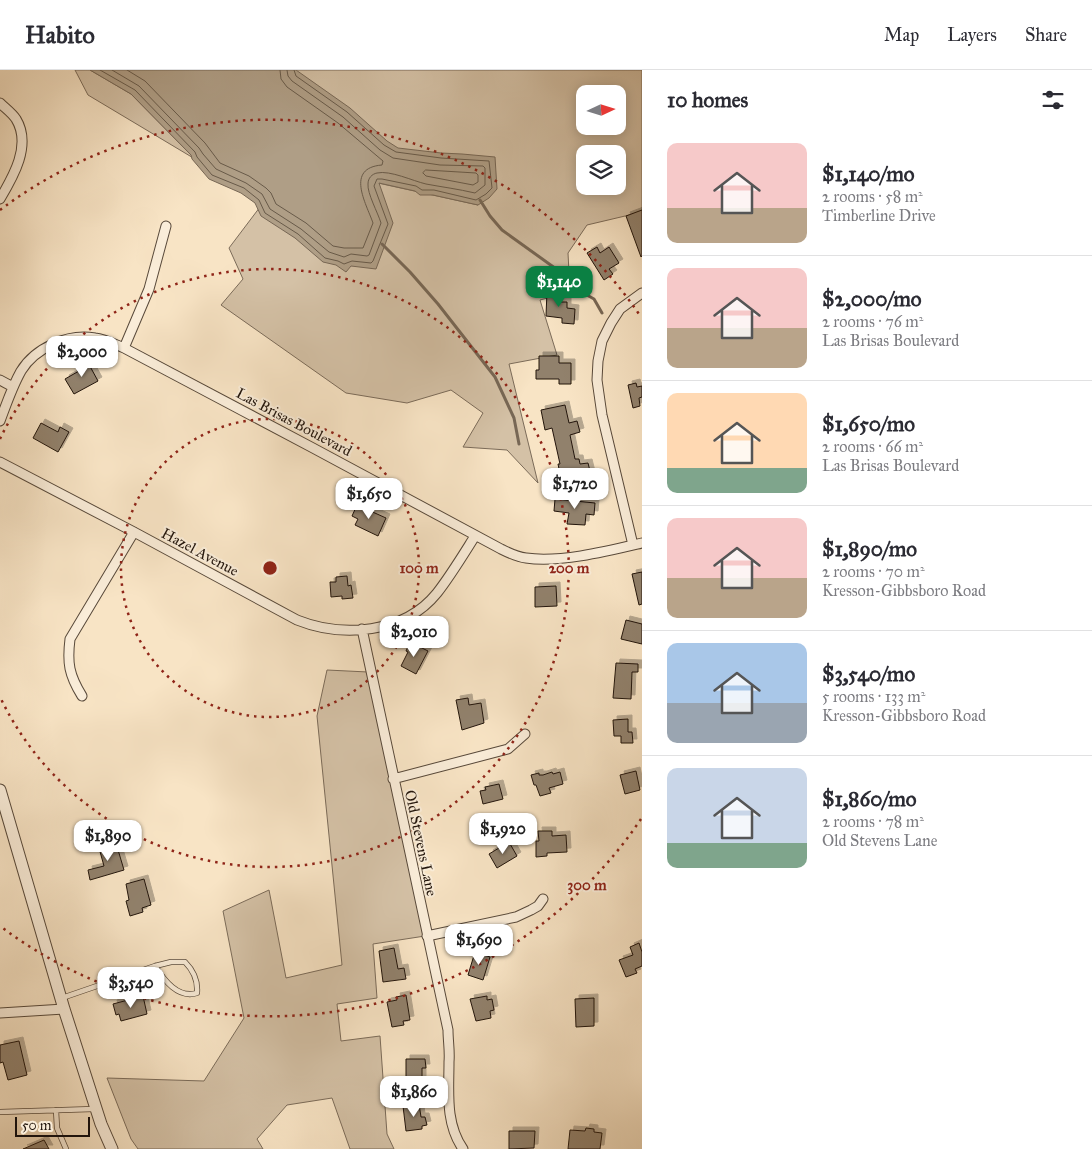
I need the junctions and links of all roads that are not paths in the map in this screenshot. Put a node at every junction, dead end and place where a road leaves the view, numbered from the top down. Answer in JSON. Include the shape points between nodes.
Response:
{"nodes":[{"id":1,"x":0,"y":103,"type":"edge"},
{"id":2,"x":0,"y":199,"type":"edge"},
{"id":3,"x":166,"y":226,"type":"dead end"},
{"id":4,"x":642,"y":294,"type":"edge"},
{"id":5,"x":124,"y":348,"type":"junction"},
{"id":6,"x":0,"y":380,"type":"edge"},
{"id":7,"x":13,"y":387,"type":"junction"},
{"id":8,"x":0,"y":421,"type":"edge"},
{"id":9,"x":0,"y":462,"type":"edge"},
{"id":10,"x":134,"y":532,"type":"junction"},
{"id":11,"x":475,"y":536,"type":"junction"},
{"id":12,"x":637,"y":544,"type":"edge"},
{"id":13,"x":362,"y":629,"type":"junction"},
{"id":14,"x":82,"y":696,"type":"dead end"},
{"id":15,"x":525,"y":734,"type":"dead end"},
{"id":16,"x":393,"y":779,"type":"junction"},
{"id":17,"x":0,"y":790,"type":"edge"},
{"id":18,"x":543,"y":899,"type":"dead end"},
{"id":19,"x":427,"y":936,"type":"junction"},
{"id":20,"x":155,"y":966,"type":"junction"},
{"id":21,"x":62,"y":1004,"type":"junction"},
{"id":22,"x":0,"y":1013,"type":"edge"},
{"id":23,"x":96,"y":1109,"type":"junction"},
{"id":24,"x":56,"y":1110,"type":"junction"},
{"id":25,"x":0,"y":1112,"type":"edge"},
{"id":26,"x":66,"y":1149,"type":"edge"},
{"id":27,"x":112,"y":1149,"type":"edge"},
{"id":28,"x":463,"y":1149,"type":"edge"}],
"edges":[{"from":1,"to":2,"type":"street","via":[[16,119],[23,141],[20,156]]},
{"from":3,"to":5,"type":"street","via":[[149,289]]},
{"from":4,"to":12,"type":"street","via":[[620,309],[602,341],[596,380],[602,415]]},
{"from":5,"to":7,"type":"street","name":"Las Brisas Boulevard","via":[[104,340],[79,337],[50,345],[22,370]]},
{"from":5,"to":11,"type":"street","name":"Las Brisas Boulevard"},
{"from":6,"to":7,"type":"street"},
{"from":7,"to":8,"type":"street","name":"Las Brisas Boulevard"},
{"from":9,"to":10,"type":"street","name":"Hazel Avenue"},
{"from":10,"to":13,"type":"street","name":"Hazel Avenue","via":[[297,620],[335,630]]},
{"from":10,"to":14,"type":"street","via":[[70,639],[70,668]]},
{"from":11,"to":12,"type":"street","name":"Las Brisas Boulevard","via":[[527,558],[566,558]]},
{"from":11,"to":13,"type":"street","name":"Hazel Avenue","via":[[436,594],[420,608],[394,624]]},
{"from":13,"to":16,"type":"street","name":"Old Stevens Lane"},
{"from":15,"to":16,"type":"street","via":[[508,749]]},
{"from":16,"to":19,"type":"street","name":"Old Stevens Lane"},
{"from":17,"to":21,"type":"street"},
{"from":18,"to":19,"type":"street","via":[[532,910],[516,917]]},
{"from":19,"to":28,"type":"street","name":"Old Stevens Lane","via":[[448,1030],[451,1122]]},
{"from":20,"to":20,"type":"lane","via":[[185,962],[193,970],[197,993],[185,994],[173,988]]},
{"from":20,"to":21,"type":"lane"},
{"from":21,"to":22,"type":"street"},
{"from":21,"to":23,"type":"street"},
{"from":23,"to":24,"type":"lane"},
{"from":23,"to":27,"type":"street"},
{"from":24,"to":25,"type":"lane"},
{"from":24,"to":26,"type":"lane","via":[[57,1128]]}]}
